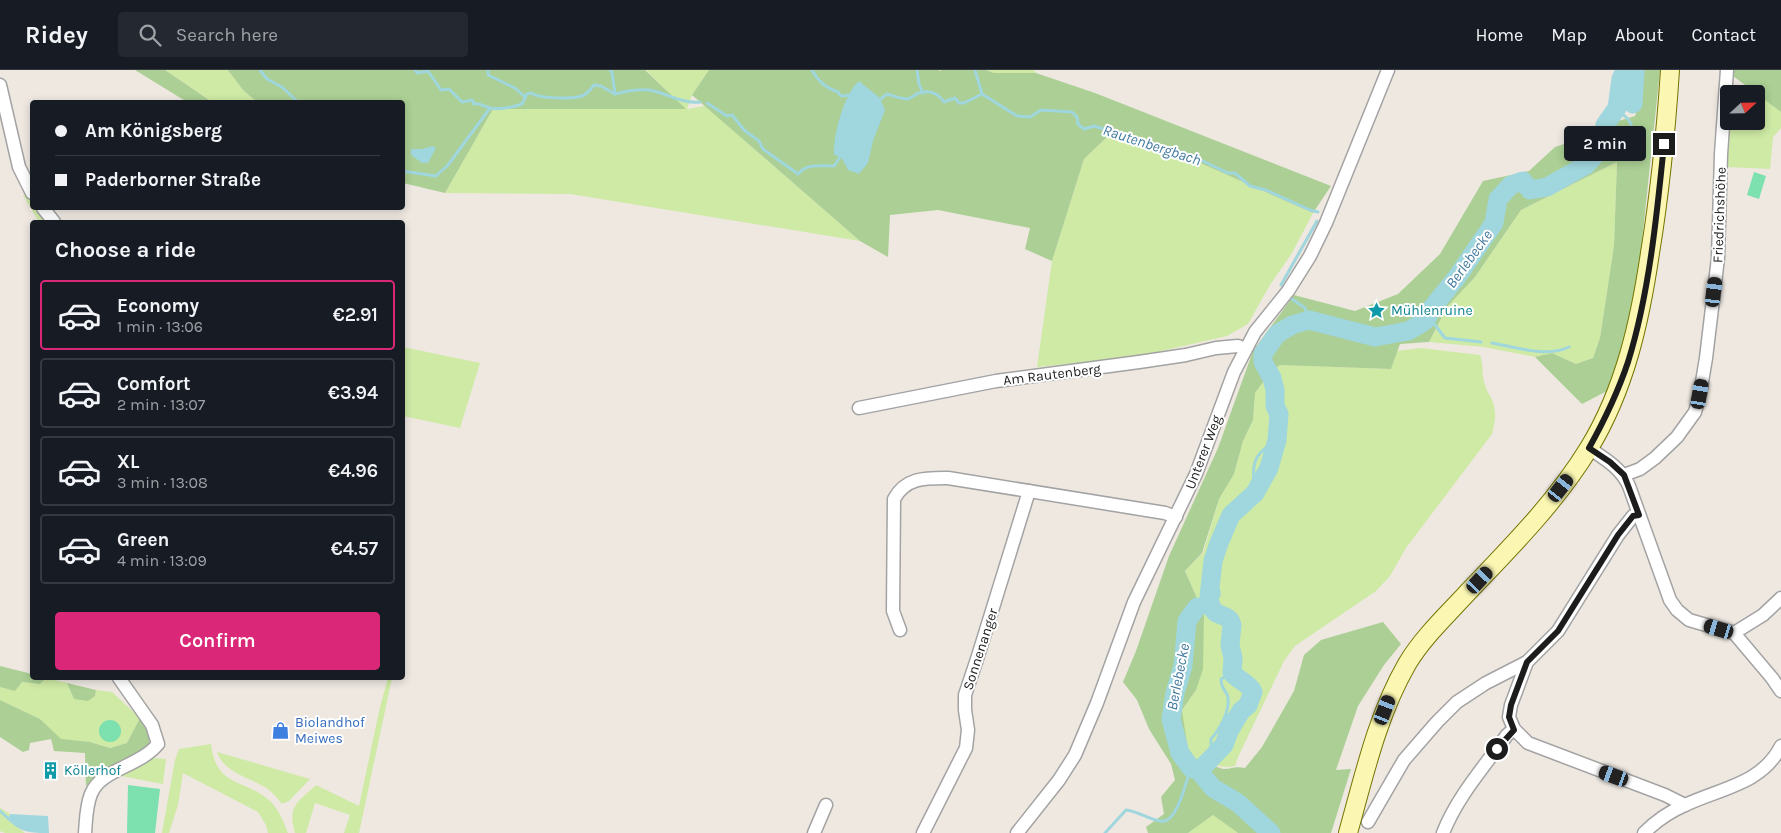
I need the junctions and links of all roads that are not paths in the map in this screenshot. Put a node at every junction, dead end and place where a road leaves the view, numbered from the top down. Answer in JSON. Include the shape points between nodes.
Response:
{"nodes":[{"id":1,"x":1388,"y":70,"type":"edge"},
{"id":2,"x":1670,"y":70,"type":"edge"},
{"id":3,"x":1727,"y":70,"type":"edge"},
{"id":4,"x":0,"y":85,"type":"edge"},
{"id":5,"x":30,"y":189,"type":"edge"},
{"id":6,"x":45,"y":210,"type":"edge"},
{"id":7,"x":52,"y":220,"type":"edge"},
{"id":8,"x":1245,"y":349,"type":"junction"},
{"id":9,"x":859,"y":408,"type":"dead end"},
{"id":10,"x":1589,"y":448,"type":"junction"},
{"id":11,"x":1624,"y":475,"type":"junction"},
{"id":12,"x":1029,"y":490,"type":"junction"},
{"id":13,"x":1639,"y":515,"type":"junction"},
{"id":14,"x":1176,"y":517,"type":"junction"},
{"id":15,"x":1781,"y":598,"type":"edge"},
{"id":16,"x":900,"y":630,"type":"dead end"},
{"id":17,"x":1734,"y":634,"type":"junction"},
{"id":18,"x":1527,"y":662,"type":"junction"},
{"id":19,"x":120,"y":680,"type":"edge"},
{"id":20,"x":1781,"y":691,"type":"edge"},
{"id":21,"x":1514,"y":730,"type":"junction"},
{"id":22,"x":1781,"y":746,"type":"edge"},
{"id":23,"x":826,"y":805,"type":"dead end"},
{"id":24,"x":1685,"y":805,"type":"junction"},
{"id":25,"x":1368,"y":822,"type":"dead end"},
{"id":26,"x":85,"y":833,"type":"edge"},
{"id":27,"x":814,"y":833,"type":"edge"},
{"id":28,"x":923,"y":833,"type":"edge"},
{"id":29,"x":1017,"y":833,"type":"edge"},
{"id":30,"x":1348,"y":833,"type":"edge"},
{"id":31,"x":1443,"y":833,"type":"edge"},
{"id":32,"x":1644,"y":833,"type":"edge"}],
"edges":[{"from":1,"to":8,"type":"street","name":"Unterer Weg","via":[[1310,256]]},
{"from":2,"to":10,"type":"main road","via":[[1660,184],[1642,303],[1628,361],[1609,411]]},
{"from":3,"to":11,"type":"street","name":"Friedrichshöhe","via":[[1718,258],[1700,394],[1695,412],[1677,437],[1640,469]]},
{"from":4,"to":5,"type":"street","via":[[17,161]]},
{"from":6,"to":7,"type":"street"},
{"from":8,"to":9,"type":"street","name":"Am Rautenberg","via":[[1238,346],[1216,348],[996,381]]},
{"from":8,"to":14,"type":"street","name":"Unterer Weg"},
{"from":10,"to":11,"type":"street"},
{"from":10,"to":30,"type":"main road","via":[[1549,503],[1408,662],[1385,710]]},
{"from":11,"to":13,"type":"street"},
{"from":12,"to":14,"type":"street"},
{"from":12,"to":16,"type":"street","via":[[948,478],[919,480],[904,485],[894,499],[893,611]]},
{"from":12,"to":28,"type":"street","name":"Sonnenanger","via":[[965,695],[966,748]]},
{"from":13,"to":17,"type":"street","via":[[1670,600],[1689,620]]},
{"from":13,"to":18,"type":"street","via":[[1633,516],[1618,535],[1558,631]]},
{"from":14,"to":29,"type":"street","name":"Unterer Weg","via":[[1134,602],[1075,754]]},
{"from":15,"to":17,"type":"street"},
{"from":17,"to":20,"type":"street"},
{"from":18,"to":21,"type":"street","via":[[1511,705],[1509,717]]},
{"from":18,"to":25,"type":"street","via":[[1457,702],[1437,722],[1404,760]]},
{"from":19,"to":26,"type":"street","via":[[152,725],[158,744],[150,754],[103,778],[96,786],[90,795]]},
{"from":21,"to":24,"type":"street","via":[[1528,743]]},
{"from":21,"to":31,"type":"street","via":[[1458,802]]},
{"from":22,"to":24,"type":"street","via":[[1776,756],[1754,777]]},
{"from":23,"to":27,"type":"street"},
{"from":24,"to":32,"type":"street"}]}
